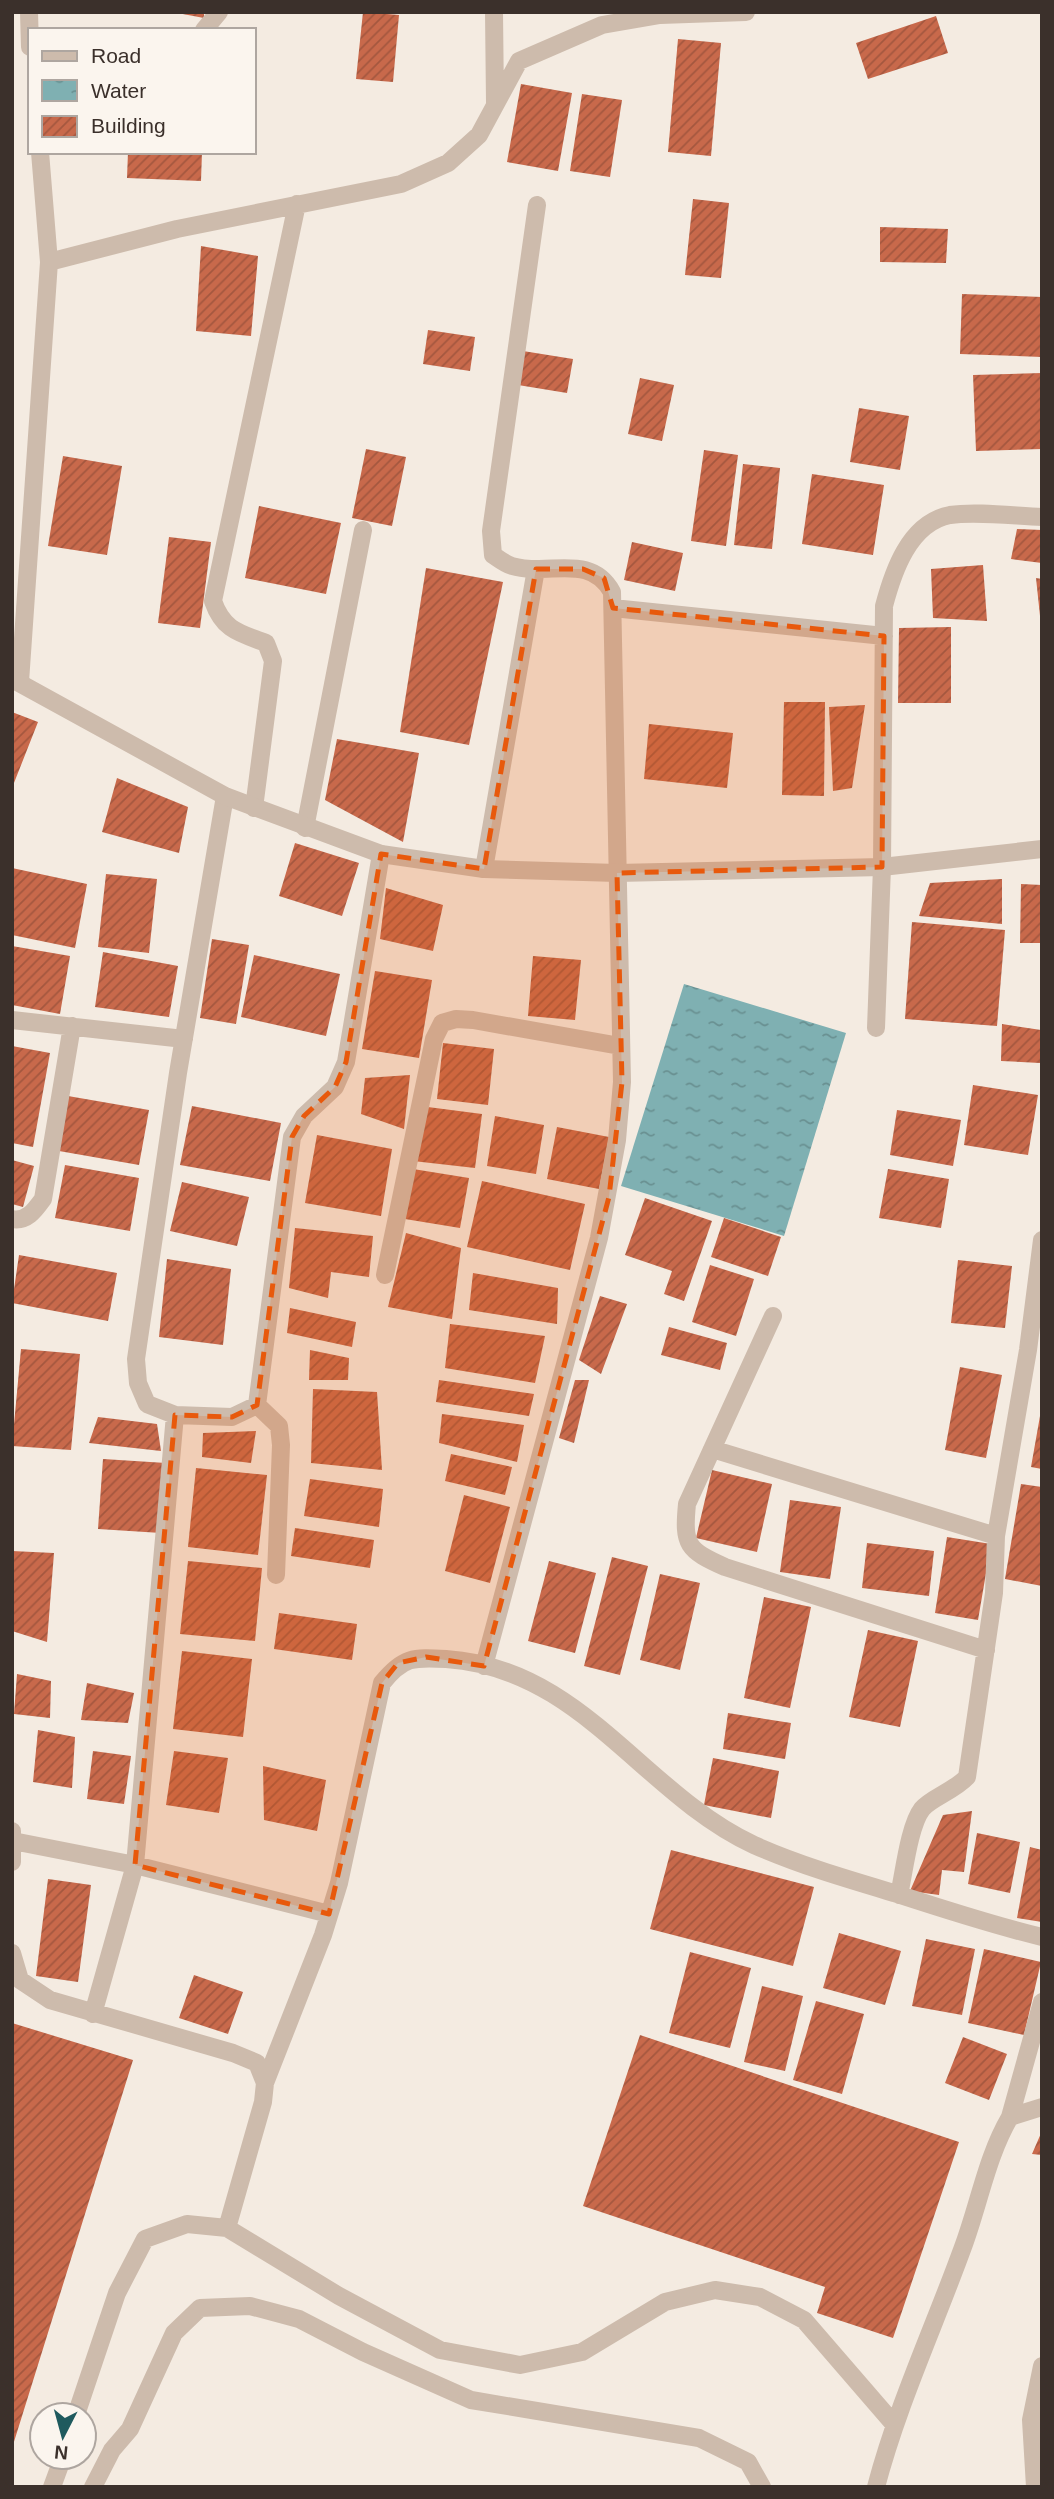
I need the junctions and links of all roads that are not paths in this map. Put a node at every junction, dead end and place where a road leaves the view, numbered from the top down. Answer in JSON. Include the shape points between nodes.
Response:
{"nodes":[{"id":1,"x":219,"y":12,"type":"edge"},
{"id":2,"x":494,"y":12,"type":"edge"},
{"id":3,"x":746,"y":12,"type":"edge"},
{"id":4,"x":660,"y":14,"type":"edge"},
{"id":5,"x":206,"y":28,"type":"edge"},
{"id":6,"x":495,"y":105,"type":"junction"},
{"id":7,"x":40,"y":154,"type":"edge"},
{"id":8,"x":298,"y":204,"type":"junction"},
{"id":9,"x":537,"y":205,"type":"dead end"},
{"id":10,"x":49,"y":262,"type":"junction"},
{"id":11,"x":1042,"y":517,"type":"edge"},
{"id":12,"x":363,"y":530,"type":"dead end"},
{"id":13,"x":536,"y":569,"type":"junction"},
{"id":14,"x":613,"y":608,"type":"junction"},
{"id":15,"x":884,"y":636,"type":"junction"},
{"id":16,"x":16,"y":681,"type":"edge"},
{"id":17,"x":225,"y":796,"type":"junction"},
{"id":18,"x":254,"y":808,"type":"junction"},
{"id":19,"x":305,"y":828,"type":"junction"},
{"id":20,"x":1042,"y":849,"type":"edge"},
{"id":21,"x":381,"y":854,"type":"junction"},
{"id":22,"x":882,"y":867,"type":"junction"},
{"id":23,"x":484,"y":869,"type":"junction"},
{"id":24,"x":618,"y":873,"type":"junction"},
{"id":25,"x":12,"y":1020,"type":"edge"},
{"id":26,"x":72,"y":1027,"type":"junction"},
{"id":27,"x":876,"y":1028,"type":"dead end"},
{"id":28,"x":184,"y":1039,"type":"junction"},
{"id":29,"x":620,"y":1046,"type":"junction"},
{"id":30,"x":12,"y":1219,"type":"edge"},
{"id":31,"x":1042,"y":1240,"type":"edge"},
{"id":32,"x":385,"y":1275,"type":"dead end"},
{"id":33,"x":773,"y":1316,"type":"dead end"},
{"id":34,"x":257,"y":1405,"type":"junction"},
{"id":35,"x":175,"y":1415,"type":"junction"},
{"id":36,"x":712,"y":1449,"type":"junction"},
{"id":37,"x":996,"y":1536,"type":"junction"},
{"id":38,"x":276,"y":1575,"type":"dead end"},
{"id":39,"x":986,"y":1650,"type":"junction"},
{"id":40,"x":484,"y":1666,"type":"junction"},
{"id":41,"x":12,"y":1830,"type":"edge"},
{"id":42,"x":13,"y":1841,"type":"edge"},
{"id":43,"x":12,"y":1862,"type":"edge"},
{"id":44,"x":135,"y":1865,"type":"junction"},
{"id":45,"x":899,"y":1895,"type":"junction"},
{"id":46,"x":329,"y":1914,"type":"junction"},
{"id":47,"x":1042,"y":1937,"type":"edge"},
{"id":48,"x":12,"y":1953,"type":"edge"},
{"id":49,"x":1042,"y":2002,"type":"edge"},
{"id":50,"x":93,"y":2014,"type":"junction"},
{"id":51,"x":265,"y":2083,"type":"junction"},
{"id":52,"x":1042,"y":2107,"type":"edge"},
{"id":53,"x":1010,"y":2117,"type":"junction"},
{"id":54,"x":227,"y":2228,"type":"junction"},
{"id":55,"x":1042,"y":2366,"type":"edge"},
{"id":56,"x":81,"y":2401,"type":"edge"},
{"id":57,"x":893,"y":2423,"type":"junction"},
{"id":58,"x":93,"y":2487,"type":"edge"},
{"id":59,"x":762,"y":2487,"type":"edge"},
{"id":60,"x":876,"y":2487,"type":"edge"},
{"id":61,"x":1035,"y":2487,"type":"edge"}],
"edges":[{"from":1,"to":5,"type":"street"},
{"from":2,"to":6,"type":"street"},
{"from":3,"to":4,"type":"street"},
{"from":4,"to":6,"type":"street","via":[[602,25],[519,61]]},
{"from":6,"to":8,"type":"street","via":[[479,135],[448,163],[401,184]]},
{"from":7,"to":10,"type":"street"},
{"from":8,"to":10,"type":"street"},
{"from":8,"to":18,"type":"street","via":[[213,601],[219,618],[235,631],[266,643],[273,661]]},
{"from":9,"to":13,"type":"street","via":[[491,531],[493,555],[511,566]]},
{"from":10,"to":16,"type":"street"},
{"from":11,"to":15,"type":"street","via":[[949,515],[922,529],[894,568],[884,606]]},
{"from":12,"to":19,"type":"street"},
{"from":13,"to":14,"type":"street","via":[[583,569],[604,578]]},
{"from":13,"to":23,"type":"street"},
{"from":14,"to":15,"type":"street"},
{"from":14,"to":24,"type":"street"},
{"from":15,"to":22,"type":"street"},
{"from":16,"to":17,"type":"street"},
{"from":17,"to":18,"type":"street"},
{"from":17,"to":28,"type":"street"},
{"from":18,"to":19,"type":"street"},
{"from":19,"to":21,"type":"street"},
{"from":20,"to":22,"type":"street"},
{"from":21,"to":23,"type":"street"},
{"from":21,"to":34,"type":"street","via":[[346,1062],[335,1087],[304,1116],[292,1138]]},
{"from":22,"to":24,"type":"street"},
{"from":22,"to":27,"type":"street"},
{"from":23,"to":24,"type":"street"},
{"from":24,"to":29,"type":"street"},
{"from":25,"to":26,"type":"street"},
{"from":26,"to":28,"type":"street"},
{"from":26,"to":30,"type":"street","via":[[43,1199],[32,1214],[19,1221]]},
{"from":28,"to":35,"type":"street","via":[[136,1359],[138,1383],[147,1404]]},
{"from":29,"to":32,"type":"street","via":[[473,1020],[442,1023],[434,1039]]},
{"from":29,"to":40,"type":"street","via":[[622,1082],[609,1197]]},
{"from":31,"to":37,"type":"street"},
{"from":33,"to":36,"type":"street"},
{"from":34,"to":35,"type":"street","via":[[232,1418]]},
{"from":34,"to":38,"type":"street","via":[[279,1426]]},
{"from":35,"to":44,"type":"street"},
{"from":36,"to":37,"type":"street"},
{"from":36,"to":39,"type":"street","via":[[687,1504],[684,1536],[696,1554]]},
{"from":37,"to":39,"type":"street"},
{"from":39,"to":45,"type":"street","via":[[967,1777],[954,1791],[923,1808]]},
{"from":40,"to":45,"type":"street","via":[[546,1689],[581,1710],[713,1821],[752,1843],[803,1865]]},
{"from":40,"to":46,"type":"street","via":[[426,1657],[398,1663],[382,1683],[350,1841]]},
{"from":41,"to":42,"type":"street"},
{"from":42,"to":43,"type":"street"},
{"from":42,"to":44,"type":"street"},
{"from":44,"to":46,"type":"street"},
{"from":44,"to":50,"type":"street"},
{"from":45,"to":47,"type":"street"},
{"from":46,"to":51,"type":"street"},
{"from":48,"to":50,"type":"street","via":[[20,1980],[50,2000]]},
{"from":49,"to":53,"type":"street"},
{"from":50,"to":51,"type":"street","via":[[233,2053],[257,2063]]},
{"from":51,"to":54,"type":"street"},
{"from":52,"to":53,"type":"street"},
{"from":53,"to":57,"type":"street","via":[[999,2135],[963,2248]]},
{"from":54,"to":56,"type":"street","via":[[187,2224],[145,2239],[117,2293]]},
{"from":54,"to":57,"type":"street","via":[[440,2350],[520,2365],[582,2352],[665,2302],[715,2290],[760,2297],[804,2320]]},
{"from":55,"to":61,"type":"street","via":[[1031,2420]]},
{"from":57,"to":60,"type":"street"},
{"from":58,"to":59,"type":"street","via":[[111,2450],[131,2429],[174,2333],[200,2308],[250,2306],[299,2319],[471,2400],[699,2438],[747,2462]]}]}
